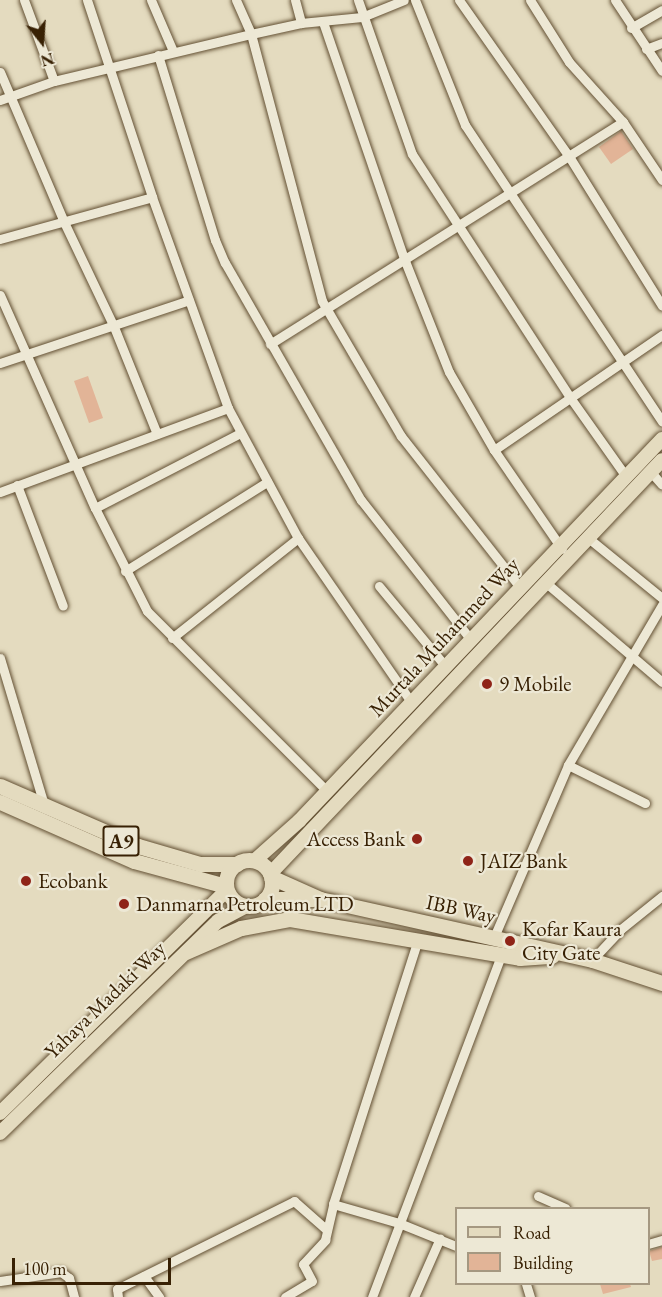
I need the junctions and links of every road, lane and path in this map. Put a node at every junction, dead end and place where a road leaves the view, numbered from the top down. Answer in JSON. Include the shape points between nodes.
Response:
{"nodes":[{"id":1,"x":24,"y":0,"type":"edge"},
{"id":2,"x":87,"y":0,"type":"edge"},
{"id":3,"x":151,"y":0,"type":"edge"},
{"id":4,"x":236,"y":0,"type":"edge"},
{"id":5,"x":295,"y":0,"type":"edge"},
{"id":6,"x":358,"y":0,"type":"edge"},
{"id":7,"x":404,"y":0,"type":"edge"},
{"id":8,"x":415,"y":0,"type":"edge"},
{"id":9,"x":459,"y":0,"type":"edge"},
{"id":10,"x":530,"y":0,"type":"edge"},
{"id":11,"x":615,"y":0,"type":"edge"},
{"id":12,"x":662,"y":10,"type":"edge"},
{"id":13,"x":363,"y":17,"type":"junction"},
{"id":14,"x":323,"y":22,"type":"junction"},
{"id":15,"x":302,"y":23,"type":"junction"},
{"id":16,"x":631,"y":28,"type":"junction"},
{"id":17,"x":251,"y":34,"type":"junction"},
{"id":18,"x":662,"y":43,"type":"edge"},
{"id":19,"x":646,"y":49,"type":"junction"},
{"id":20,"x":173,"y":51,"type":"junction"},
{"id":21,"x":158,"y":55,"type":"junction"},
{"id":22,"x":109,"y":68,"type":"junction"},
{"id":23,"x":662,"y":71,"type":"edge"},
{"id":24,"x":0,"y":72,"type":"edge"},
{"id":25,"x":54,"y":81,"type":"junction"},
{"id":26,"x":5,"y":98,"type":"edge"},
{"id":27,"x":623,"y":122,"type":"junction"},
{"id":28,"x":570,"y":158,"type":"junction"},
{"id":29,"x":662,"y":180,"type":"edge"},
{"id":30,"x":510,"y":192,"type":"junction"},
{"id":31,"x":152,"y":197,"type":"junction"},
{"id":32,"x":63,"y":220,"type":"junction"},
{"id":33,"x":459,"y":227,"type":"junction"},
{"id":34,"x":0,"y":239,"type":"edge"},
{"id":35,"x":405,"y":261,"type":"junction"},
{"id":36,"x":0,"y":295,"type":"edge"},
{"id":37,"x":189,"y":300,"type":"junction"},
{"id":38,"x":662,"y":306,"type":"edge"},
{"id":39,"x":328,"y":310,"type":"junction"},
{"id":40,"x":114,"y":327,"type":"junction"},
{"id":41,"x":662,"y":335,"type":"edge"},
{"id":42,"x":270,"y":344,"type":"junction"},
{"id":43,"x":26,"y":354,"type":"junction"},
{"id":44,"x":0,"y":363,"type":"edge"},
{"id":45,"x":620,"y":363,"type":"junction"},
{"id":46,"x":569,"y":396,"type":"junction"},
{"id":47,"x":228,"y":408,"type":"junction"},
{"id":48,"x":662,"y":422,"type":"edge"},
{"id":49,"x":240,"y":432,"type":"junction"},
{"id":50,"x":157,"y":434,"type":"junction"},
{"id":51,"x":662,"y":439,"type":"edge"},
{"id":52,"x":494,"y":450,"type":"junction"},
{"id":53,"x":662,"y":460,"type":"edge"},
{"id":54,"x":76,"y":465,"type":"junction"},
{"id":55,"x":650,"y":471,"type":"junction"},
{"id":56,"x":626,"y":475,"type":"junction"},
{"id":57,"x":267,"y":482,"type":"junction"},
{"id":58,"x":17,"y":485,"type":"junction"},
{"id":59,"x":662,"y":485,"type":"edge"},
{"id":60,"x":0,"y":492,"type":"edge"},
{"id":61,"x":95,"y":508,"type":"junction"},
{"id":62,"x":587,"y":537,"type":"junction"},
{"id":63,"x":298,"y":538,"type":"junction"},
{"id":64,"x":558,"y":545,"type":"junction"},
{"id":65,"x":569,"y":556,"type":"junction"},
{"id":66,"x":125,"y":571,"type":"junction"},
{"id":67,"x":545,"y":582,"type":"junction"},
{"id":68,"x":379,"y":586,"type":"dead end"},
{"id":69,"x":520,"y":587,"type":"junction"},
{"id":70,"x":662,"y":598,"type":"edge"},
{"id":71,"x":662,"y":605,"type":"edge"},
{"id":72,"x":63,"y":606,"type":"dead end"},
{"id":73,"x":172,"y":638,"type":"junction"},
{"id":74,"x":472,"y":641,"type":"junction"},
{"id":75,"x":633,"y":654,"type":"junction"},
{"id":76,"x":0,"y":658,"type":"edge"},
{"id":77,"x":446,"y":667,"type":"junction"},
{"id":78,"x":662,"y":682,"type":"edge"},
{"id":79,"x":411,"y":702,"type":"junction"},
{"id":80,"x":568,"y":765,"type":"junction"},
{"id":81,"x":327,"y":791,"type":"junction"},
{"id":82,"x":4,"y":794,"type":"edge"},
{"id":83,"x":645,"y":803,"type":"dead end"},
{"id":84,"x":45,"y":808,"type":"junction"},
{"id":85,"x":254,"y":861,"type":"junction"},
{"id":86,"x":237,"y":864,"type":"junction"},
{"id":87,"x":270,"y":875,"type":"junction"},
{"id":88,"x":226,"y":889,"type":"junction"},
{"id":89,"x":662,"y":896,"type":"edge"},
{"id":90,"x":265,"y":899,"type":"junction"},
{"id":91,"x":321,"y":899,"type":"junction"},
{"id":92,"x":246,"y":906,"type":"junction"},
{"id":93,"x":494,"y":937,"type":"junction"},
{"id":94,"x":418,"y":940,"type":"junction"},
{"id":95,"x":186,"y":952,"type":"junction"},
{"id":96,"x":501,"y":955,"type":"junction"},
{"id":97,"x":570,"y":955,"type":"junction"},
{"id":98,"x":592,"y":960,"type":"junction"},
{"id":99,"x":662,"y":983,"type":"edge"},
{"id":100,"x":49,"y":1074,"type":"junction"},
{"id":101,"x":33,"y":1090,"type":"junction"},
{"id":102,"x":0,"y":1113,"type":"edge"},
{"id":103,"x":0,"y":1133,"type":"edge"},
{"id":104,"x":538,"y":1196,"type":"dead end"},
{"id":105,"x":333,"y":1204,"type":"junction"},
{"id":106,"x":561,"y":1207,"type":"edge"},
{"id":107,"x":399,"y":1223,"type":"junction"},
{"id":108,"x":327,"y":1230,"type":"junction"},
{"id":109,"x":440,"y":1238,"type":"junction"},
{"id":110,"x":455,"y":1246,"type":"edge"},
{"id":111,"x":144,"y":1275,"type":"junction"},
{"id":112,"x":0,"y":1281,"type":"edge"},
{"id":113,"x":74,"y":1297,"type":"edge"},
{"id":114,"x":118,"y":1297,"type":"edge"},
{"id":115,"x":159,"y":1297,"type":"edge"},
{"id":116,"x":285,"y":1297,"type":"edge"},
{"id":117,"x":372,"y":1297,"type":"edge"},
{"id":118,"x":414,"y":1297,"type":"edge"}],
"edges":[{"from":1,"to":25,"type":"street"},
{"from":2,"to":22,"type":"street"},
{"from":3,"to":20,"type":"street"},
{"from":4,"to":17,"type":"street"},
{"from":5,"to":15,"type":"street"},
{"from":6,"to":13,"type":"street"},
{"from":7,"to":13,"type":"street"},
{"from":8,"to":30,"type":"street","via":[[465,125]]},
{"from":9,"to":28,"type":"street"},
{"from":10,"to":27,"type":"street","via":[[570,62]]},
{"from":11,"to":16,"type":"street"},
{"from":12,"to":16,"type":"street"},
{"from":13,"to":14,"type":"street"},
{"from":13,"to":33,"type":"street","via":[[412,154]]},
{"from":14,"to":15,"type":"street"},
{"from":14,"to":35,"type":"street"},
{"from":15,"to":17,"type":"street"},
{"from":16,"to":19,"type":"street"},
{"from":17,"to":20,"type":"street"},
{"from":17,"to":39,"type":"street","via":[[318,289]]},
{"from":18,"to":19,"type":"street"},
{"from":19,"to":23,"type":"street"},
{"from":20,"to":21,"type":"street"},
{"from":21,"to":22,"type":"street"},
{"from":21,"to":42,"type":"street","via":[[215,240]]},
{"from":22,"to":25,"type":"street"},
{"from":22,"to":31,"type":"street"},
{"from":24,"to":26,"type":"street"},
{"from":25,"to":26,"type":"street"},
{"from":26,"to":32,"type":"street"},
{"from":27,"to":28,"type":"street"},
{"from":27,"to":29,"type":"street"},
{"from":28,"to":30,"type":"street"},
{"from":28,"to":38,"type":"street"},
{"from":30,"to":33,"type":"street"},
{"from":30,"to":45,"type":"street"},
{"from":31,"to":32,"type":"street"},
{"from":31,"to":37,"type":"street"},
{"from":32,"to":34,"type":"street"},
{"from":32,"to":40,"type":"street"},
{"from":33,"to":35,"type":"street"},
{"from":33,"to":46,"type":"street"},
{"from":35,"to":39,"type":"street"},
{"from":35,"to":52,"type":"street","via":[[449,372]]},
{"from":36,"to":43,"type":"street"},
{"from":37,"to":40,"type":"street"},
{"from":37,"to":47,"type":"street"},
{"from":39,"to":42,"type":"street"},
{"from":39,"to":69,"type":"street","via":[[401,436]]},
{"from":40,"to":43,"type":"street"},
{"from":40,"to":50,"type":"street"},
{"from":41,"to":45,"type":"street"},
{"from":42,"to":74,"type":"street","via":[[361,500]]},
{"from":43,"to":44,"type":"street"},
{"from":43,"to":54,"type":"street"},
{"from":45,"to":46,"type":"street"},
{"from":45,"to":48,"type":"street"},
{"from":46,"to":52,"type":"street"},
{"from":46,"to":56,"type":"street"},
{"from":47,"to":49,"type":"street"},
{"from":47,"to":50,"type":"street"},
{"from":49,"to":57,"type":"street"},
{"from":49,"to":61,"type":"street"},
{"from":50,"to":54,"type":"street"},
{"from":51,"to":56,"type":"main road","name":"Murtala Muhammed Way"},
{"from":52,"to":64,"type":"street"},
{"from":53,"to":55,"type":"main road","name":"Murtala Muhammed Way"},
{"from":54,"to":58,"type":"street"},
{"from":54,"to":61,"type":"street"},
{"from":55,"to":59,"type":"street"},
{"from":55,"to":62,"type":"main road","name":"Murtala Muhammed Way"},
{"from":56,"to":64,"type":"main road","name":"Murtala Muhammed Way"},
{"from":57,"to":63,"type":"street"},
{"from":57,"to":66,"type":"street"},
{"from":58,"to":60,"type":"street"},
{"from":58,"to":72,"type":"street"},
{"from":61,"to":66,"type":"street"},
{"from":62,"to":65,"type":"main road","name":"Murtala Muhammed Way"},
{"from":62,"to":70,"type":"street"},
{"from":63,"to":73,"type":"street"},
{"from":63,"to":79,"type":"street"},
{"from":64,"to":65,"type":"street"},
{"from":64,"to":69,"type":"main road","name":"Murtala Muhammed Way"},
{"from":65,"to":67,"type":"main road","name":"Murtala Muhammed Way"},
{"from":66,"to":73,"type":"street","via":[[147,611]]},
{"from":67,"to":75,"type":"street"},
{"from":67,"to":87,"type":"main road","name":"Murtala Muhammed Way"},
{"from":68,"to":77,"type":"street"},
{"from":69,"to":74,"type":"main road","name":"Murtala Muhammed Way"},
{"from":71,"to":75,"type":"street"},
{"from":73,"to":81,"type":"street"},
{"from":74,"to":77,"type":"main road","name":"Murtala Muhammed Way"},
{"from":75,"to":78,"type":"street"},
{"from":75,"to":80,"type":"street"},
{"from":76,"to":84,"type":"street"},
{"from":77,"to":79,"type":"main road","name":"Murtala Muhammed Way"},
{"from":79,"to":81,"type":"main road","name":"Murtala Muhammed Way"},
{"from":80,"to":83,"type":"street"},
{"from":80,"to":93,"type":"street"},
{"from":81,"to":85,"type":"main road","name":"Murtala Muhammed Way"},
{"from":82,"to":84,"type":"highway","number":"A9"},
{"from":82,"to":88,"type":"highway","number":"A9","via":[[134,861]]},
{"from":84,"to":86,"type":"highway","number":"A9","via":[[138,846],[200,864]]},
{"from":85,"to":86,"type":"highway","number":"A9"},
{"from":85,"to":87,"type":"highway"},
{"from":86,"to":88,"type":"highway","via":[[229,872]]},
{"from":87,"to":90,"type":"highway"},
{"from":87,"to":91,"type":"highway","name":"IBB Way"},
{"from":88,"to":92,"type":"highway","number":"A9","via":[[232,900]]},
{"from":88,"to":100,"type":"main road","name":"Yahaya Madaki Way"},
{"from":89,"to":98,"type":"street","via":[[621,929]]},
{"from":90,"to":91,"type":"highway","name":"IBB Way"},
{"from":90,"to":92,"type":"highway"},
{"from":91,"to":93,"type":"highway","name":"IBB Way"},
{"from":92,"to":95,"type":"main road","name":"Yahaya Madaki Way","via":[[218,921]]},
{"from":93,"to":97,"type":"highway","name":"IBB Way"},
{"from":94,"to":95,"type":"highway","via":[[290,919],[241,928]]},
{"from":94,"to":96,"type":"highway"},
{"from":94,"to":105,"type":"street"},
{"from":95,"to":100,"type":"main road","name":"Yahaya Madaki Way"},
{"from":96,"to":97,"type":"highway"},
{"from":96,"to":107,"type":"street"},
{"from":97,"to":98,"type":"highway","name":"IBB Way"},
{"from":98,"to":99,"type":"highway","name":"IBB Way"},
{"from":100,"to":101,"type":"main road","name":"Yahaya Madaki Way"},
{"from":101,"to":102,"type":"main road","name":"Yahaya Madaki Way"},
{"from":101,"to":103,"type":"main road","name":"Yahaya Madaki Way"},
{"from":104,"to":106,"type":"street"},
{"from":105,"to":107,"type":"street"},
{"from":105,"to":108,"type":"street"},
{"from":107,"to":109,"type":"street"},
{"from":107,"to":117,"type":"street"},
{"from":108,"to":111,"type":"street","via":[[294,1201]]},
{"from":108,"to":116,"type":"street","via":[[321,1247],[303,1264],[312,1281]]},
{"from":109,"to":110,"type":"street"},
{"from":109,"to":118,"type":"street"},
{"from":111,"to":114,"type":"street","via":[[117,1289]]},
{"from":111,"to":115,"type":"street"},
{"from":112,"to":113,"type":"street","via":[[62,1272],[69,1278]]}]}
